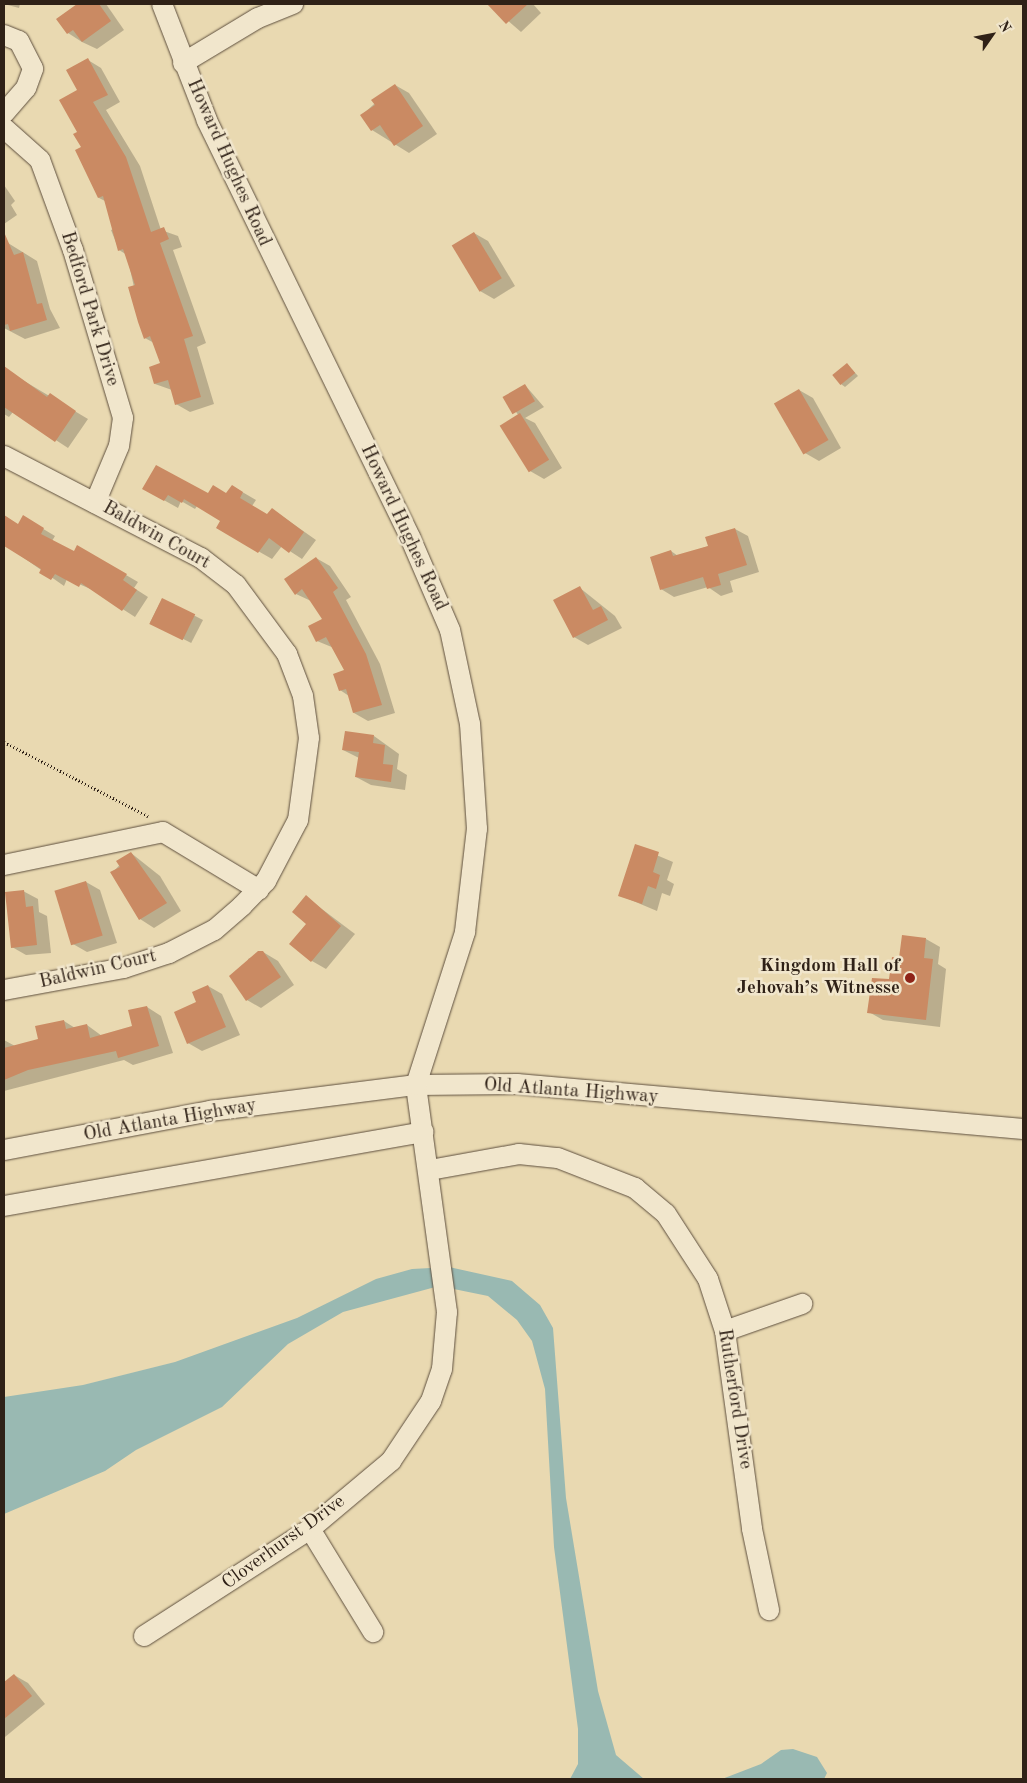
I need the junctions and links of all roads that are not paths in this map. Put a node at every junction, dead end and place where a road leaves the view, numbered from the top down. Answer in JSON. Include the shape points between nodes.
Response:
{"nodes":[{"id":1,"x":162,"y":4,"type":"edge"},
{"id":2,"x":293,"y":4,"type":"edge"},
{"id":3,"x":4,"y":35,"type":"edge"},
{"id":4,"x":183,"y":63,"type":"junction"},
{"id":5,"x":4,"y":113,"type":"edge"},
{"id":6,"x":4,"y":128,"type":"edge"},
{"id":7,"x":4,"y":456,"type":"edge"},
{"id":8,"x":95,"y":503,"type":"junction"},
{"id":9,"x":4,"y":865,"type":"edge"},
{"id":10,"x":259,"y":890,"type":"junction"},
{"id":11,"x":4,"y":990,"type":"edge"},
{"id":12,"x":416,"y":1085,"type":"junction"},
{"id":13,"x":1023,"y":1129,"type":"edge"},
{"id":14,"x":424,"y":1132,"type":"junction"},
{"id":15,"x":4,"y":1150,"type":"edge"},
{"id":16,"x":430,"y":1170,"type":"junction"},
{"id":17,"x":4,"y":1206,"type":"edge"},
{"id":18,"x":802,"y":1304,"type":"dead end"},
{"id":19,"x":725,"y":1331,"type":"junction"},
{"id":20,"x":310,"y":1529,"type":"junction"},
{"id":21,"x":769,"y":1610,"type":"dead end"},
{"id":22,"x":373,"y":1632,"type":"dead end"},
{"id":23,"x":144,"y":1636,"type":"dead end"}],
"edges":[{"from":1,"to":4,"type":"street","name":"Howard Hughes Road"},
{"from":2,"to":4,"type":"street","via":[[258,18]]},
{"from":3,"to":5,"type":"street","via":[[19,41],[33,69],[26,88]]},
{"from":4,"to":12,"type":"street","name":"Howard Hughes Road","via":[[269,253],[410,537],[450,630],[462,673],[475,770],[473,879],[466,932]]},
{"from":6,"to":8,"type":"street","name":"Bedford Park Drive","via":[[40,160],[73,250],[123,418],[119,446]]},
{"from":7,"to":8,"type":"street","name":"Baldwin Court"},
{"from":8,"to":10,"type":"street","name":"Baldwin Court","via":[[201,558],[236,585],[287,654],[303,696],[309,738],[307,775],[298,820]]},
{"from":9,"to":10,"type":"street","via":[[163,832]]},
{"from":10,"to":11,"type":"street","name":"Baldwin Court","via":[[214,930],[169,953],[124,968]]},
{"from":12,"to":13,"type":"street","name":"Old Atlanta Highway","via":[[517,1084]]},
{"from":12,"to":14,"type":"street","name":"Cloverhurst Drive"},
{"from":12,"to":15,"type":"street","name":"Old Atlanta Highway","via":[[210,1111]]},
{"from":14,"to":16,"type":"street","name":"Cloverhurst Drive"},
{"from":14,"to":17,"type":"street"},
{"from":16,"to":19,"type":"street","name":"Rutherford Drive","via":[[529,1155],[558,1158],[635,1188],[666,1214],[691,1248],[708,1279]]},
{"from":16,"to":20,"type":"street","name":"Cloverhurst Drive","via":[[447,1312],[442,1369],[431,1401],[391,1461]]},
{"from":18,"to":19,"type":"street"},
{"from":19,"to":21,"type":"street","name":"Rutherford Drive","via":[[752,1528]]},
{"from":20,"to":22,"type":"street"},
{"from":20,"to":23,"type":"street","name":"Cloverhurst Drive"}]}
